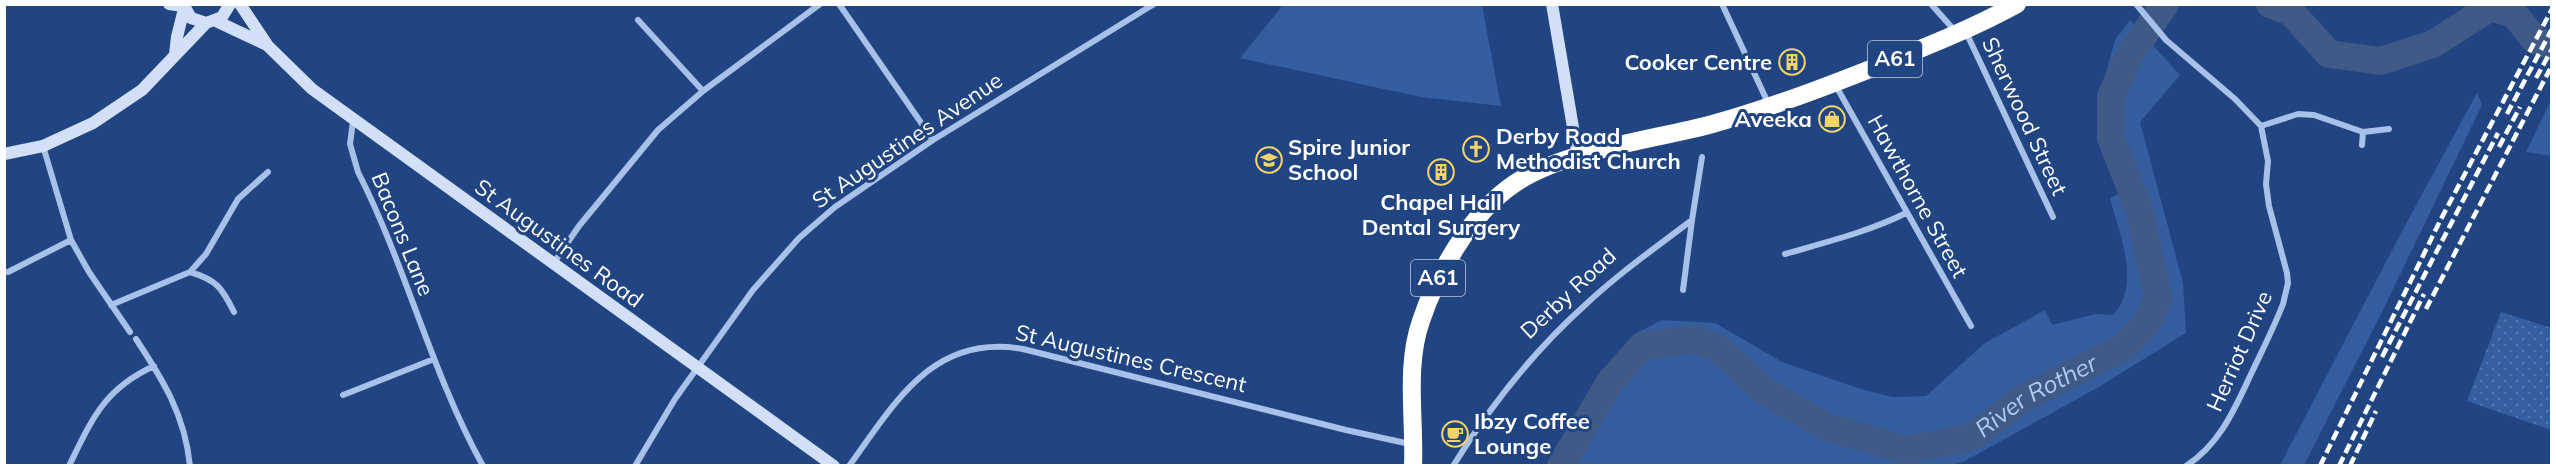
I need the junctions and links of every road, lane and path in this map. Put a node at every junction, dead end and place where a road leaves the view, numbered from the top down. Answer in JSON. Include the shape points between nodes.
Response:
{"nodes":[{"id":1,"x":169,"y":4,"type":"edge"},
{"id":2,"x":230,"y":4,"type":"edge"},
{"id":3,"x":240,"y":4,"type":"edge"},
{"id":4,"x":820,"y":4,"type":"edge"},
{"id":5,"x":839,"y":4,"type":"edge"},
{"id":6,"x":1154,"y":4,"type":"edge"},
{"id":7,"x":1552,"y":4,"type":"edge"},
{"id":8,"x":1722,"y":4,"type":"edge"},
{"id":9,"x":1931,"y":4,"type":"edge"},
{"id":10,"x":2017,"y":4,"type":"edge"},
{"id":11,"x":2137,"y":6,"type":"edge"},
{"id":12,"x":183,"y":7,"type":"edge"},
{"id":13,"x":250,"y":10,"type":"edge"},
{"id":14,"x":638,"y":20,"type":"dead end"},
{"id":15,"x":211,"y":22,"type":"junction"},
{"id":16,"x":1961,"y":32,"type":"junction"},
{"id":17,"x":268,"y":46,"type":"junction"},
{"id":18,"x":175,"y":54,"type":"junction"},
{"id":19,"x":1834,"y":83,"type":"junction"},
{"id":20,"x":703,"y":91,"type":"junction"},
{"id":21,"x":1769,"y":105,"type":"junction"},
{"id":22,"x":353,"y":121,"type":"junction"},
{"id":23,"x":2261,"y":126,"type":"junction"},
{"id":24,"x":2389,"y":129,"type":"dead end"},
{"id":25,"x":2363,"y":132,"type":"junction"},
{"id":26,"x":933,"y":140,"type":"junction"},
{"id":27,"x":2362,"y":145,"type":"dead end"},
{"id":28,"x":43,"y":146,"type":"junction"},
{"id":29,"x":4,"y":154,"type":"edge"},
{"id":30,"x":1578,"y":157,"type":"junction"},
{"id":31,"x":1702,"y":157,"type":"dead end"},
{"id":32,"x":268,"y":172,"type":"dead end"},
{"id":33,"x":1906,"y":213,"type":"junction"},
{"id":34,"x":2053,"y":217,"type":"dead end"},
{"id":35,"x":1692,"y":220,"type":"junction"},
{"id":36,"x":71,"y":240,"type":"junction"},
{"id":37,"x":1785,"y":254,"type":"dead end"},
{"id":38,"x":552,"y":265,"type":"junction"},
{"id":39,"x":8,"y":272,"type":"dead end"},
{"id":40,"x":190,"y":272,"type":"junction"},
{"id":41,"x":1683,"y":290,"type":"dead end"},
{"id":42,"x":111,"y":305,"type":"junction"},
{"id":43,"x":234,"y":312,"type":"dead end"},
{"id":44,"x":1971,"y":326,"type":"dead end"},
{"id":45,"x":130,"y":332,"type":"dead end"},
{"id":46,"x":136,"y":339,"type":"dead end"},
{"id":47,"x":434,"y":359,"type":"junction"},
{"id":48,"x":154,"y":366,"type":"junction"},
{"id":49,"x":697,"y":368,"type":"junction"},
{"id":50,"x":343,"y":395,"type":"dead end"},
{"id":51,"x":1414,"y":445,"type":"junction"},
{"id":52,"x":69,"y":465,"type":"edge"},
{"id":53,"x":190,"y":465,"type":"edge"},
{"id":54,"x":483,"y":465,"type":"edge"},
{"id":55,"x":635,"y":465,"type":"edge"},
{"id":56,"x":834,"y":465,"type":"edge"},
{"id":57,"x":849,"y":465,"type":"edge"},
{"id":58,"x":1413,"y":465,"type":"edge"},
{"id":59,"x":1453,"y":465,"type":"edge"},
{"id":60,"x":2186,"y":465,"type":"edge"}],
"edges":[{"from":1,"to":12,"type":"street"},
{"from":2,"to":15,"type":"street","via":[[226,12]]},
{"from":3,"to":13,"type":"street","name":"St Augustines Road"},
{"from":4,"to":20,"type":"street"},
{"from":5,"to":26,"type":"street"},
{"from":6,"to":26,"type":"street","name":"St Augustines Avenue"},
{"from":7,"to":30,"type":"street"},
{"from":8,"to":21,"type":"street"},
{"from":9,"to":16,"type":"street","name":"Sherwood Street"},
{"from":10,"to":16,"type":"highway","number":"A61"},
{"from":11,"to":23,"type":"street","via":[[2166,40]]},
{"from":12,"to":15,"type":"street","name":"St Augustines Road","via":[[195,21]]},
{"from":12,"to":18,"type":"street"},
{"from":13,"to":17,"type":"street","name":"St Augustines Road"},
{"from":14,"to":20,"type":"street"},
{"from":15,"to":17,"type":"street","name":"St Augustines Road"},
{"from":15,"to":18,"type":"street"},
{"from":16,"to":19,"type":"highway","number":"A61"},
{"from":16,"to":34,"type":"street","name":"Sherwood Street"},
{"from":17,"to":22,"type":"street","name":"St Augustines Road","via":[[312,89]]},
{"from":18,"to":28,"type":"street","via":[[133,97],[93,123]]},
{"from":19,"to":21,"type":"highway","number":"A61"},
{"from":19,"to":33,"type":"street","name":"Hawthorne Street"},
{"from":20,"to":38,"type":"street","via":[[658,130]]},
{"from":21,"to":30,"type":"highway","number":"A61","via":[[1700,127]]},
{"from":22,"to":38,"type":"street","name":"St Augustines Road"},
{"from":22,"to":47,"type":"street","name":"Bacons Lane","via":[[350,144]]},
{"from":23,"to":25,"type":"street","via":[[2298,114],[2314,115]]},
{"from":23,"to":60,"type":"street","name":"Herriot Drive","via":[[2268,161],[2269,206],[2288,283],[2283,304],[2230,419],[2216,440]]},
{"from":24,"to":25,"type":"street"},
{"from":25,"to":27,"type":"street"},
{"from":26,"to":49,"type":"street","name":"St Augustines Avenue","via":[[835,207],[799,238],[753,290]]},
{"from":28,"to":29,"type":"street"},
{"from":28,"to":36,"type":"street"},
{"from":30,"to":51,"type":"highway","number":"A61","via":[[1532,174],[1505,191],[1486,209],[1441,272],[1420,323],[1413,357]]},
{"from":31,"to":35,"type":"street"},
{"from":32,"to":40,"type":"street","via":[[238,199],[206,254]]},
{"from":33,"to":37,"type":"street","via":[[1859,233]]},
{"from":33,"to":44,"type":"street","name":"Hawthorne Street"},
{"from":35,"to":41,"type":"street"},
{"from":35,"to":59,"type":"street","name":"Derby Road","via":[[1583,306],[1527,365]]},
{"from":36,"to":39,"type":"street"},
{"from":36,"to":42,"type":"street"},
{"from":38,"to":49,"type":"street","name":"St Augustines Road"},
{"from":40,"to":42,"type":"street"},
{"from":40,"to":43,"type":"street","via":[[219,285]]},
{"from":42,"to":45,"type":"street"},
{"from":46,"to":48,"type":"street"},
{"from":47,"to":50,"type":"street"},
{"from":47,"to":54,"type":"street","name":"Bacons Lane"},
{"from":48,"to":52,"type":"street","via":[[126,381],[107,398]]},
{"from":48,"to":53,"type":"street","via":[[180,414]]},
{"from":49,"to":55,"type":"street","name":"St Augustines Avenue"},
{"from":49,"to":56,"type":"street","name":"St Augustines Road"},
{"from":51,"to":57,"type":"street","name":"St Augustines Crescent","via":[[1023,349],[987,345],[951,356],[911,385]]},
{"from":51,"to":58,"type":"highway","number":"A61"}]}
